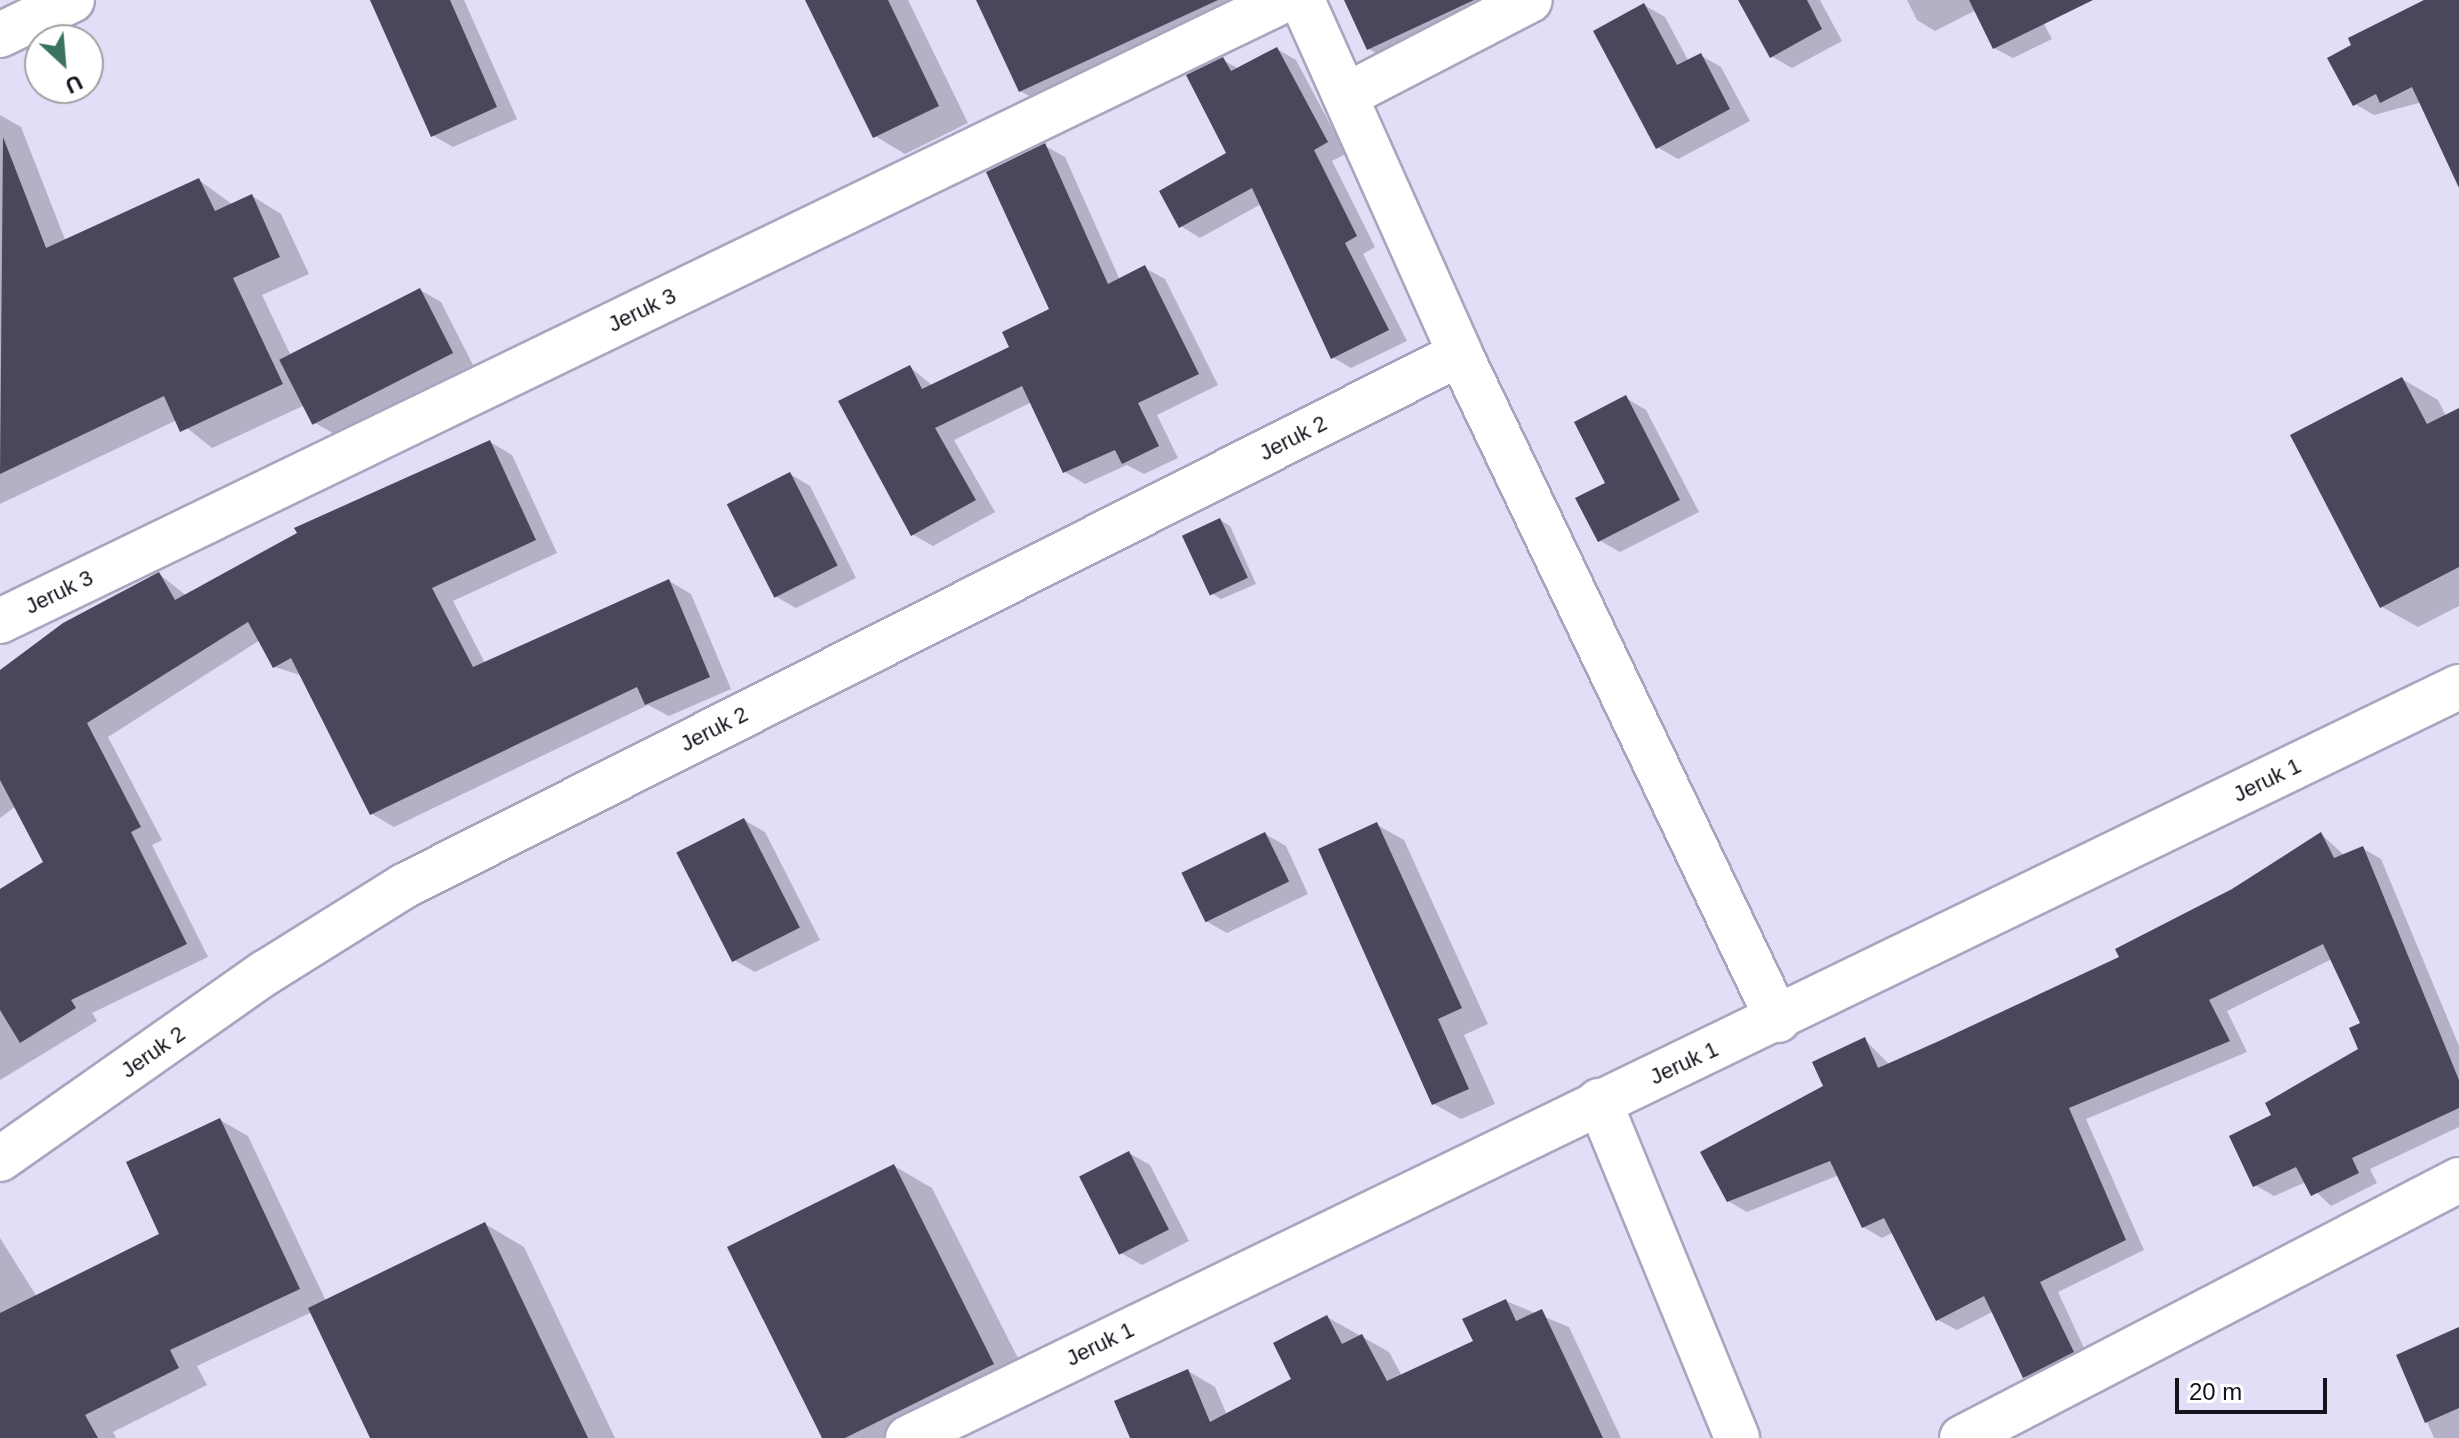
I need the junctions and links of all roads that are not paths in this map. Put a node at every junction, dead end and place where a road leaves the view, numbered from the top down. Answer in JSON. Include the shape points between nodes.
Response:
{"nodes":[{"id":1,"x":72,"y":0,"type":"edge"},
{"id":2,"x":1284,"y":0,"type":"edge"},
{"id":3,"x":1302,"y":0,"type":"edge"},
{"id":4,"x":1530,"y":0,"type":"edge"},
{"id":5,"x":0,"y":35,"type":"edge"},
{"id":6,"x":1345,"y":96,"type":"junction"},
{"id":7,"x":1460,"y":354,"type":"junction"},
{"id":8,"x":0,"y":621,"type":"edge"},
{"id":9,"x":2459,"y":687,"type":"edge"},
{"id":10,"x":1778,"y":1020,"type":"junction"},
{"id":11,"x":1599,"y":1101,"type":"junction"},
{"id":12,"x":0,"y":1159,"type":"edge"},
{"id":13,"x":2459,"y":1180,"type":"edge"},
{"id":14,"x":908,"y":1438,"type":"edge"},
{"id":15,"x":1737,"y":1438,"type":"edge"},
{"id":16,"x":1962,"y":1438,"type":"edge"}],
"edges":[{"from":1,"to":5,"type":"street"},
{"from":2,"to":8,"type":"street","name":"Jeruk 3"},
{"from":3,"to":6,"type":"street"},
{"from":4,"to":6,"type":"street"},
{"from":6,"to":7,"type":"street"},
{"from":7,"to":10,"type":"street"},
{"from":7,"to":12,"type":"street","name":"Jeruk 2","via":[[404,886],[265,973]]},
{"from":9,"to":10,"type":"street","name":"Jeruk 1"},
{"from":10,"to":11,"type":"street","name":"Jeruk 1"},
{"from":11,"to":14,"type":"street","name":"Jeruk 1"},
{"from":11,"to":15,"type":"street"},
{"from":13,"to":16,"type":"street"}]}
